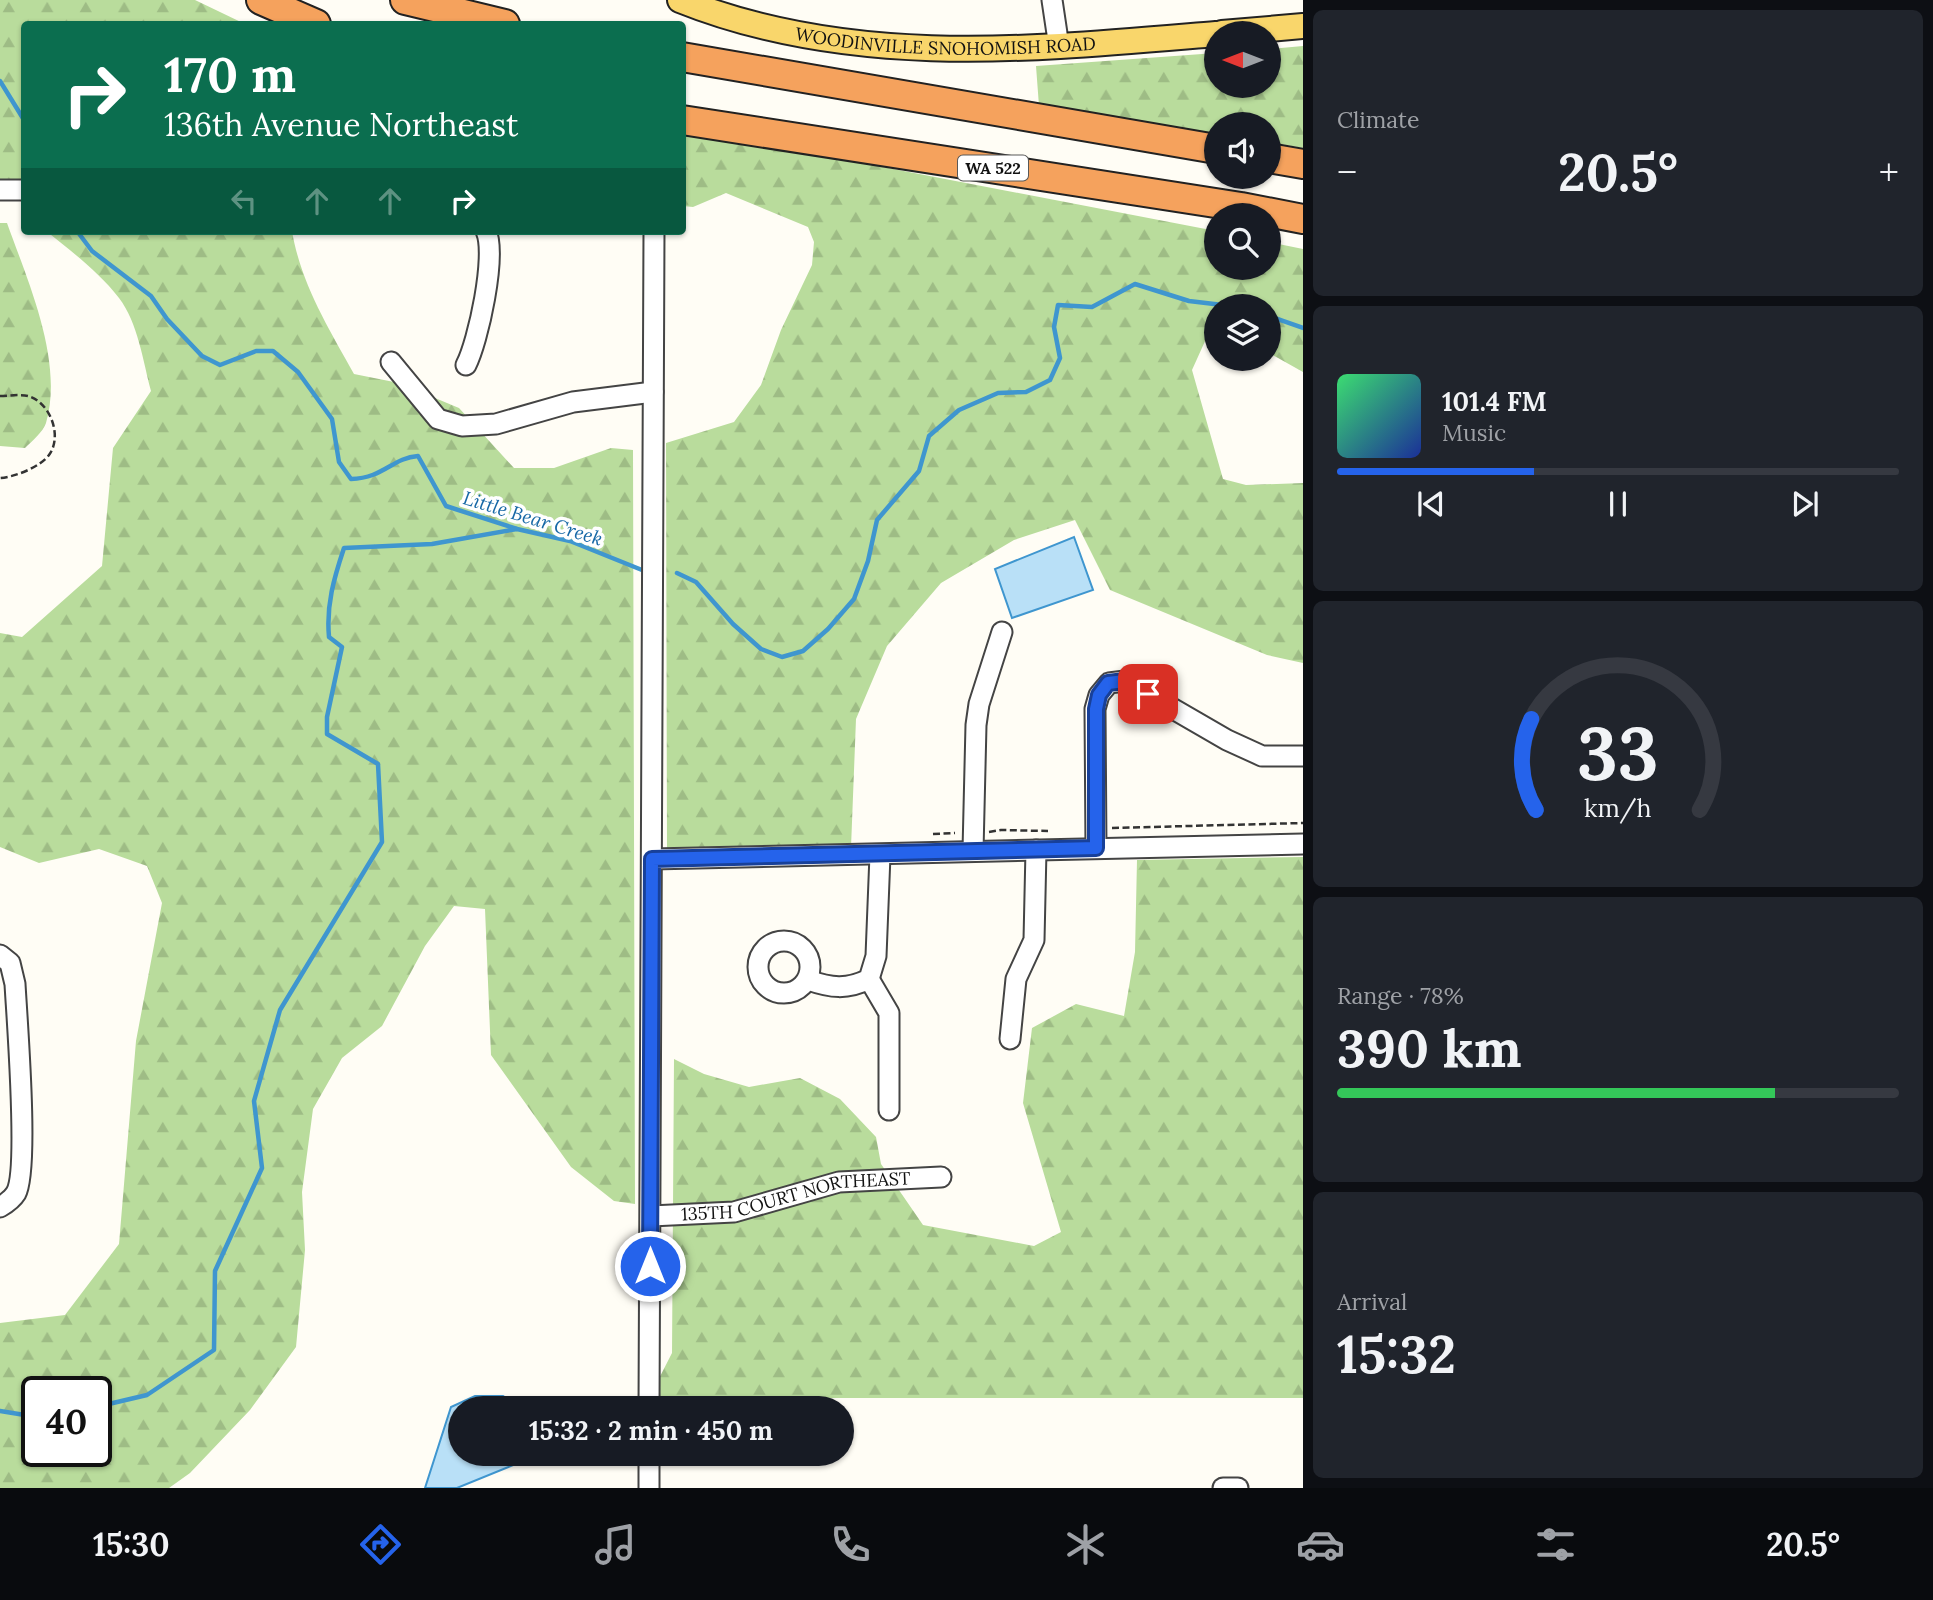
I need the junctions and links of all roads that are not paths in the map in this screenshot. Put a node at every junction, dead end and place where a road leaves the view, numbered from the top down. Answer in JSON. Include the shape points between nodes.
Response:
{"nodes":[{"id":1,"x":261,"y":0,"type":"edge"},
{"id":2,"x":405,"y":0,"type":"edge"},
{"id":3,"x":680,"y":0,"type":"edge"},
{"id":4,"x":1052,"y":0,"type":"edge"},
{"id":5,"x":309,"y":21,"type":"edge"},
{"id":6,"x":492,"y":21,"type":"edge"},
{"id":7,"x":1303,"y":26,"type":"edge"},
{"id":8,"x":1281,"y":28,"type":"edge"},
{"id":9,"x":1204,"y":35,"type":"edge"},
{"id":10,"x":1059,"y":47,"type":"junction"},
{"id":11,"x":686,"y":58,"type":"edge"},
{"id":12,"x":686,"y":121,"type":"edge"},
{"id":13,"x":1204,"y":147,"type":"edge"},
{"id":14,"x":1281,"y":160,"type":"edge"},
{"id":15,"x":1303,"y":164,"type":"edge"},
{"id":16,"x":0,"y":190,"type":"edge"},
{"id":17,"x":21,"y":190,"type":"edge"},
{"id":18,"x":1303,"y":219,"type":"edge"},
{"id":19,"x":488,"y":235,"type":"edge"},
{"id":20,"x":654,"y":235,"type":"edge"},
{"id":21,"x":391,"y":362,"type":"dead end"},
{"id":22,"x":466,"y":365,"type":"dead end"},
{"id":23,"x":653,"y":392,"type":"junction"},
{"id":24,"x":1002,"y":632,"type":"dead end"},
{"id":25,"x":1303,"y":756,"type":"edge"},
{"id":26,"x":1303,"y":844,"type":"edge"},
{"id":27,"x":1096,"y":848,"type":"junction"},
{"id":28,"x":1036,"y":850,"type":"junction"},
{"id":29,"x":973,"y":851,"type":"junction"},
{"id":30,"x":880,"y":855,"type":"junction"},
{"id":31,"x":652,"y":859,"type":"junction"},
{"id":32,"x":0,"y":955,"type":"edge"},
{"id":33,"x":869,"y":979,"type":"junction"},
{"id":34,"x":808,"y":980,"type":"dead end"},
{"id":35,"x":1010,"y":1040,"type":"dead end"},
{"id":36,"x":889,"y":1110,"type":"dead end"},
{"id":37,"x":941,"y":1177,"type":"dead end"},
{"id":38,"x":0,"y":1207,"type":"edge"},
{"id":39,"x":651,"y":1216,"type":"junction"},
{"id":40,"x":649,"y":1396,"type":"edge"},
{"id":41,"x":649,"y":1466,"type":"edge"},
{"id":42,"x":649,"y":1488,"type":"edge"},
{"id":43,"x":1223,"y":1488,"type":"edge"},
{"id":44,"x":1238,"y":1488,"type":"edge"}],
"edges":[{"from":1,"to":5,"type":"highway"},
{"from":2,"to":6,"type":"highway"},
{"from":3,"to":10,"type":"main road","name":"WOODINVILLE SNOHOMISH ROAD","via":[[799,36],[879,46],[975,51]]},
{"from":4,"to":10,"type":"street"},
{"from":7,"to":8,"type":"main road"},
{"from":9,"to":10,"type":"main road","name":"WOODINVILLE SNOHOMISH ROAD"},
{"from":11,"to":13,"type":"highway"},
{"from":12,"to":18,"type":"highway","number":"WA 522"},
{"from":14,"to":15,"type":"highway"},
{"from":16,"to":17,"type":"street"},
{"from":19,"to":22,"type":"street","via":[[490,271]]},
{"from":20,"to":23,"type":"street"},
{"from":21,"to":23,"type":"street","via":[[438,419],[462,426],[496,424],[573,401]]},
{"from":23,"to":31,"type":"street"},
{"from":24,"to":29,"type":"street","via":[[976,725]]},
{"from":25,"to":27,"type":"street","via":[[1262,757],[1125,681],[1108,683],[1096,709]]},
{"from":26,"to":27,"type":"street"},
{"from":27,"to":28,"type":"street"},
{"from":28,"to":29,"type":"street"},
{"from":28,"to":35,"type":"street","via":[[1034,940],[1016,979]]},
{"from":29,"to":30,"type":"street"},
{"from":30,"to":31,"type":"street"},
{"from":30,"to":33,"type":"street","via":[[876,956]]},
{"from":31,"to":39,"type":"street"},
{"from":32,"to":38,"type":"street","via":[[10,963],[15,984],[21,1174],[16,1193]]},
{"from":33,"to":34,"type":"street","via":[[844,988]]},
{"from":33,"to":36,"type":"street","via":[[889,1013]]},
{"from":37,"to":39,"type":"street","name":"135TH COURT NORTHEAST","via":[[839,1182],[734,1212]]},
{"from":39,"to":40,"type":"street"},
{"from":41,"to":42,"type":"street"},
{"from":43,"to":44,"type":"street"}]}
